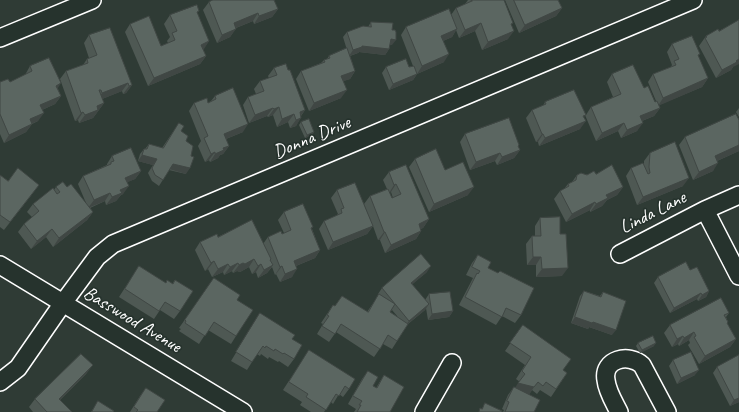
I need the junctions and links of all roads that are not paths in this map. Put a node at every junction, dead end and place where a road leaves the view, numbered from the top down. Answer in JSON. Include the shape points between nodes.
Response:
{"nodes":[{"id":1,"x":92,"y":0,"type":"edge"},
{"id":2,"x":693,"y":0,"type":"edge"},
{"id":3,"x":0,"y":38,"type":"edge"},
{"id":4,"x":739,"y":195,"type":"edge"},
{"id":5,"x":705,"y":210,"type":"junction"},
{"id":6,"x":620,"y":254,"type":"dead end"},
{"id":7,"x":0,"y":265,"type":"edge"},
{"id":8,"x":739,"y":276,"type":"edge"},
{"id":9,"x":62,"y":303,"type":"junction"},
{"id":10,"x":452,"y":363,"type":"dead end"},
{"id":11,"x":0,"y":382,"type":"edge"},
{"id":12,"x":243,"y":412,"type":"edge"},
{"id":13,"x":424,"y":412,"type":"edge"},
{"id":14,"x":619,"y":412,"type":"edge"},
{"id":15,"x":667,"y":412,"type":"edge"}],
"edges":[{"from":1,"to":3,"type":"street"},
{"from":2,"to":9,"type":"street","name":"Donna Drive","via":[[113,244],[97,257]]},
{"from":4,"to":5,"type":"street","name":"Linda Lane"},
{"from":5,"to":6,"type":"street","name":"Linda Lane"},
{"from":5,"to":8,"type":"street","name":"Linda Lane"},
{"from":7,"to":9,"type":"street","name":"Basswood Avenue"},
{"from":9,"to":11,"type":"street","name":"Donna Drive","via":[[18,368]]},
{"from":9,"to":12,"type":"street","name":"Basswood Avenue"},
{"from":10,"to":13,"type":"street"},
{"from":14,"to":15,"type":"street","via":[[606,381],[606,372],[615,360],[623,358],[637,361],[642,365]]}]}
